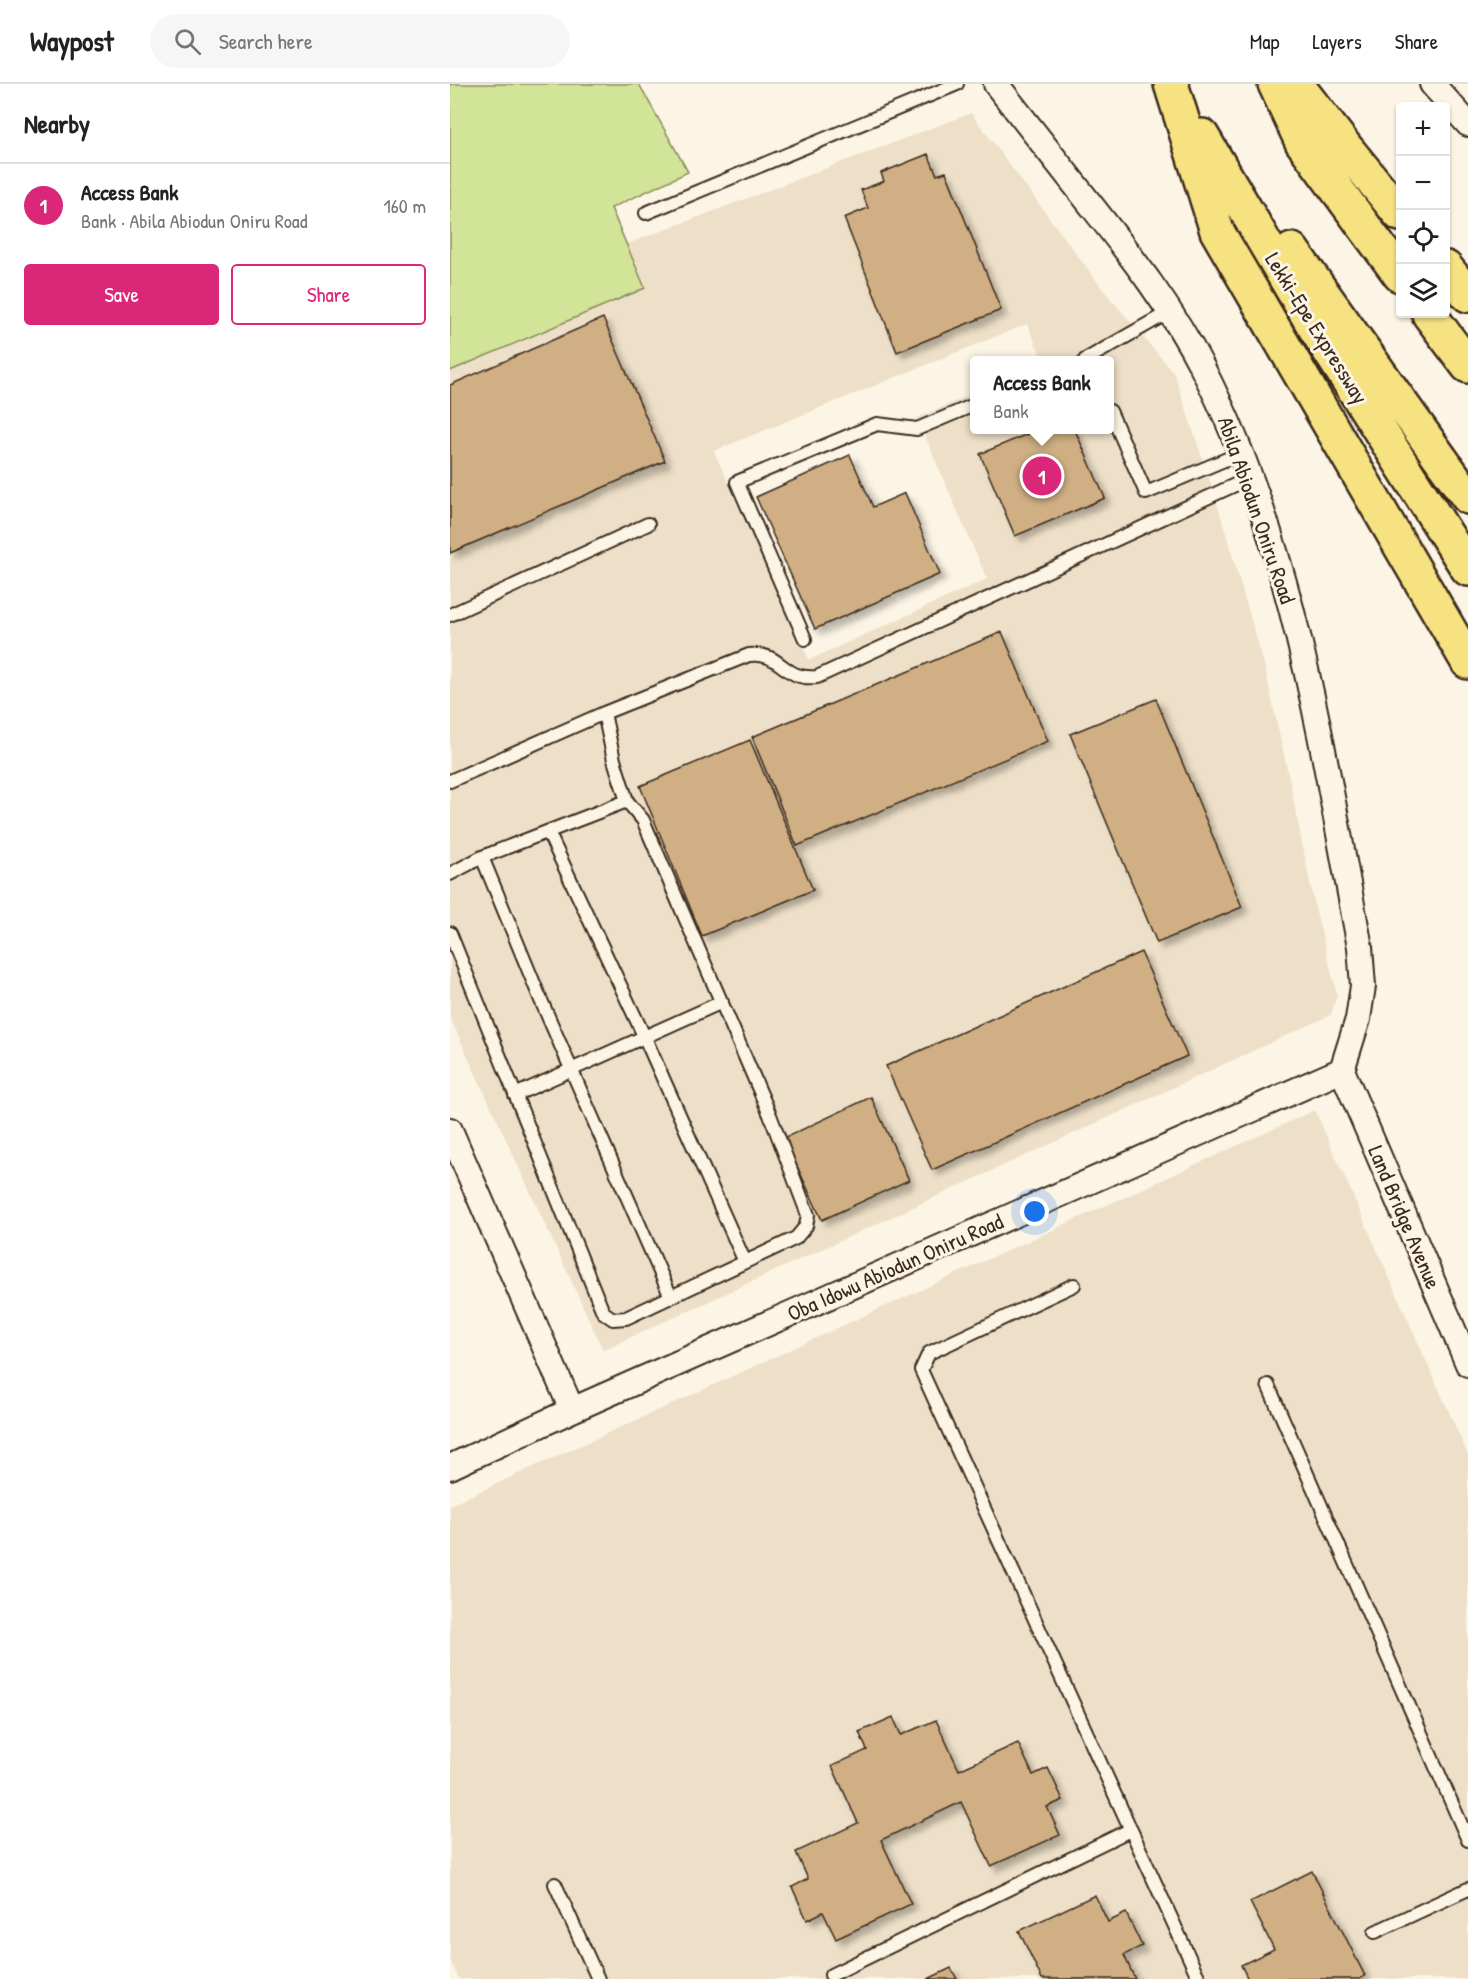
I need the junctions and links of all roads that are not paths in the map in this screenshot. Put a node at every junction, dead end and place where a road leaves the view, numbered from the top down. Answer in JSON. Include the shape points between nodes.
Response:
{"nodes":[{"id":1,"x":957,"y":84,"type":"edge"},
{"id":2,"x":996,"y":84,"type":"edge"},
{"id":3,"x":1174,"y":84,"type":"edge"},
{"id":4,"x":1275,"y":84,"type":"edge"},
{"id":5,"x":1296,"y":84,"type":"edge"},
{"id":6,"x":1432,"y":84,"type":"edge"},
{"id":7,"x":1468,"y":124,"type":"edge"},
{"id":8,"x":1346,"y":148,"type":"junction"},
{"id":9,"x":1396,"y":197,"type":"edge"},
{"id":10,"x":1398,"y":210,"type":"edge"},
{"id":11,"x":646,"y":213,"type":"dead end"},
{"id":12,"x":1450,"y":250,"type":"edge"},
{"id":13,"x":1396,"y":268,"type":"edge"},
{"id":14,"x":1468,"y":268,"type":"edge"},
{"id":15,"x":1450,"y":273,"type":"edge"},
{"id":16,"x":1468,"y":295,"type":"edge"},
{"id":17,"x":1169,"y":312,"type":"junction"},
{"id":18,"x":1432,"y":318,"type":"edge"},
{"id":19,"x":1093,"y":356,"type":"edge"},
{"id":20,"x":1468,"y":366,"type":"edge"},
{"id":21,"x":970,"y":407,"type":"edge"},
{"id":22,"x":1114,"y":420,"type":"edge"},
{"id":23,"x":1241,"y":453,"type":"junction"},
{"id":24,"x":1250,"y":478,"type":"junction"},
{"id":25,"x":1468,"y":497,"type":"edge"},
{"id":26,"x":648,"y":524,"type":"dead end"},
{"id":27,"x":1468,"y":568,"type":"edge"},
{"id":28,"x":450,"y":615,"type":"edge"},
{"id":29,"x":805,"y":639,"type":"dead end"},
{"id":30,"x":1468,"y":662,"type":"edge"},
{"id":31,"x":604,"y":712,"type":"junction"},
{"id":32,"x":450,"y":781,"type":"edge"},
{"id":33,"x":627,"y":801,"type":"junction"},
{"id":34,"x":548,"y":832,"type":"junction"},
{"id":35,"x":482,"y":857,"type":"junction"},
{"id":36,"x":450,"y":874,"type":"edge"},
{"id":37,"x":450,"y":933,"type":"edge"},
{"id":38,"x":722,"y":1002,"type":"junction"},
{"id":39,"x":645,"y":1038,"type":"junction"},
{"id":40,"x":571,"y":1069,"type":"junction"},
{"id":41,"x":1342,"y":1070,"type":"junction"},
{"id":42,"x":515,"y":1095,"type":"junction"},
{"id":43,"x":450,"y":1130,"type":"edge"},
{"id":44,"x":745,"y":1262,"type":"junction"},
{"id":45,"x":1074,"y":1285,"type":"dead end"},
{"id":46,"x":672,"y":1297,"type":"junction"},
{"id":47,"x":1468,"y":1364,"type":"edge"},
{"id":48,"x":1268,"y":1384,"type":"dead end"},
{"id":49,"x":572,"y":1410,"type":"junction"},
{"id":50,"x":450,"y":1467,"type":"edge"},
{"id":51,"x":1130,"y":1830,"type":"junction"},
{"id":52,"x":1468,"y":1840,"type":"edge"},
{"id":53,"x":555,"y":1884,"type":"dead end"},
{"id":54,"x":1468,"y":1889,"type":"edge"},
{"id":55,"x":1374,"y":1932,"type":"dead end"},
{"id":56,"x":831,"y":1976,"type":"dead end"},
{"id":57,"x":598,"y":1979,"type":"edge"},
{"id":58,"x":1199,"y":1979,"type":"edge"}],
"edges":[{"from":1,"to":11,"type":"lane"},
{"from":2,"to":17,"type":"street","name":"Abila Abiodun Oniru Road","via":[[1127,251]]},
{"from":3,"to":25,"type":"highway"},
{"from":3,"to":27,"type":"highway","name":"Lekki-Epe Expressway","via":[[1215,161],[1315,328]]},
{"from":3,"to":30,"type":"highway","via":[[1217,231]]},
{"from":4,"to":13,"type":"highway","via":[[1302,142]]},
{"from":5,"to":8,"type":"highway"},
{"from":6,"to":7,"type":"street"},
{"from":8,"to":9,"type":"highway"},
{"from":8,"to":10,"type":"highway"},
{"from":12,"to":14,"type":"highway"},
{"from":15,"to":16,"type":"highway"},
{"from":17,"to":19,"type":"lane"},
{"from":17,"to":23,"type":"street","name":"Abila Abiodun Oniru Road","via":[[1201,366]]},
{"from":18,"to":20,"type":"highway"},
{"from":21,"to":29,"type":"lane","via":[[917,429],[877,424],[737,482]]},
{"from":22,"to":23,"type":"lane","via":[[1146,494]]},
{"from":23,"to":24,"type":"street","name":"Abila Abiodun Oniru Road"},
{"from":24,"to":31,"type":"lane","via":[[817,677],[804,678],[792,674],[774,659],[750,655]]},
{"from":24,"to":41,"type":"street","name":"Abila Abiodun Oniru Road","via":[[1279,559],[1297,628],[1360,947],[1363,986],[1358,1019]]},
{"from":26,"to":28,"type":"lane"},
{"from":31,"to":32,"type":"lane"},
{"from":31,"to":33,"type":"lane"},
{"from":33,"to":34,"type":"lane"},
{"from":33,"to":38,"type":"lane","via":[[643,820]]},
{"from":34,"to":35,"type":"lane"},
{"from":34,"to":39,"type":"lane"},
{"from":35,"to":36,"type":"lane"},
{"from":35,"to":40,"type":"lane"},
{"from":37,"to":42,"type":"lane"},
{"from":38,"to":39,"type":"lane"},
{"from":38,"to":44,"type":"lane","via":[[808,1215],[806,1226],[796,1238]]},
{"from":39,"to":40,"type":"lane"},
{"from":39,"to":44,"type":"lane"},
{"from":40,"to":42,"type":"lane"},
{"from":40,"to":46,"type":"lane"},
{"from":41,"to":47,"type":"street","name":"Land Bridge Avenue"},
{"from":41,"to":49,"type":"street","name":"Oba Idowu Abiodun Oniru Road"},
{"from":42,"to":46,"type":"lane","via":[[603,1312],[613,1319],[626,1318]]},
{"from":43,"to":49,"type":"street"},
{"from":44,"to":46,"type":"lane"},
{"from":45,"to":51,"type":"lane","via":[[928,1353],[921,1370]]},
{"from":48,"to":52,"type":"lane"},
{"from":49,"to":50,"type":"street","name":"Oba Idowu Abiodun Oniru Road"},
{"from":51,"to":56,"type":"lane"},
{"from":51,"to":58,"type":"lane"},
{"from":53,"to":57,"type":"lane"},
{"from":54,"to":55,"type":"lane"}]}
